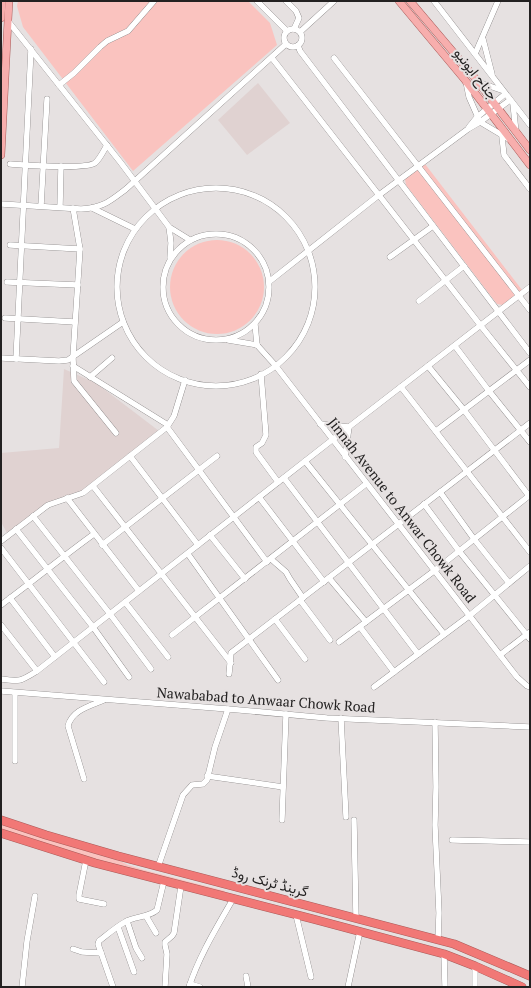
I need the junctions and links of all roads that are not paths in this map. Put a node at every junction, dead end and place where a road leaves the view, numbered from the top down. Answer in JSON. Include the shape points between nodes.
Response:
{"nodes":[{"id":1,"x":2,"y":1,"type":"edge"},
{"id":2,"x":9,"y":1,"type":"edge"},
{"id":3,"x":154,"y":1,"type":"edge"},
{"id":4,"x":286,"y":1,"type":"edge"},
{"id":5,"x":400,"y":1,"type":"edge"},
{"id":6,"x":410,"y":1,"type":"edge"},
{"id":7,"x":434,"y":1,"type":"edge"},
{"id":8,"x":498,"y":1,"type":"edge"},
{"id":9,"x":260,"y":2,"type":"edge"},
{"id":10,"x":333,"y":2,"type":"edge"},
{"id":11,"x":1,"y":12,"type":"edge"},
{"id":12,"x":1,"y":18,"type":"edge"},
{"id":13,"x":8,"y":21,"type":"junction"},
{"id":14,"x":287,"y":31,"type":"junction"},
{"id":15,"x":297,"y":31,"type":"junction"},
{"id":16,"x":483,"y":39,"type":"junction"},
{"id":17,"x":286,"y":44,"type":"junction"},
{"id":18,"x":298,"y":45,"type":"junction"},
{"id":19,"x":31,"y":49,"type":"junction"},
{"id":20,"x":475,"y":54,"type":"junction"},
{"id":21,"x":272,"y":58,"type":"junction"},
{"id":22,"x":334,"y":58,"type":"dead end"},
{"id":23,"x":493,"y":76,"type":"junction"},
{"id":24,"x":465,"y":80,"type":"junction"},
{"id":25,"x":478,"y":82,"type":"junction"},
{"id":26,"x":59,"y":85,"type":"junction"},
{"id":27,"x":503,"y":92,"type":"junction"},
{"id":28,"x":47,"y":99,"type":"dead end"},
{"id":29,"x":512,"y":102,"type":"junction"},
{"id":30,"x":496,"y":106,"type":"junction"},
{"id":31,"x":489,"y":111,"type":"junction"},
{"id":32,"x":479,"y":119,"type":"junction"},
{"id":33,"x":530,"y":125,"type":"edge"},
{"id":34,"x":516,"y":132,"type":"junction"},
{"id":35,"x":502,"y":137,"type":"junction"},
{"id":36,"x":512,"y":142,"type":"junction"},
{"id":37,"x":107,"y":145,"type":"junction"},
{"id":38,"x":530,"y":150,"type":"edge"},
{"id":39,"x":1,"y":156,"type":"edge"},
{"id":40,"x":10,"y":164,"type":"dead end"},
{"id":41,"x":26,"y":165,"type":"junction"},
{"id":42,"x":530,"y":165,"type":"edge"},
{"id":43,"x":42,"y":166,"type":"junction"},
{"id":44,"x":61,"y":166,"type":"junction"},
{"id":45,"x":418,"y":167,"type":"junction"},
{"id":46,"x":135,"y":181,"type":"junction"},
{"id":47,"x":399,"y":181,"type":"junction"},
{"id":48,"x":530,"y":189,"type":"edge"},
{"id":49,"x":379,"y":195,"type":"junction"},
{"id":50,"x":1,"y":204,"type":"edge"},
{"id":51,"x":23,"y":206,"type":"junction"},
{"id":52,"x":41,"y":206,"type":"junction"},
{"id":53,"x":60,"y":207,"type":"junction"},
{"id":54,"x":73,"y":208,"type":"junction"},
{"id":55,"x":92,"y":208,"type":"junction"},
{"id":56,"x":155,"y":209,"type":"junction"},
{"id":57,"x":433,"y":226,"type":"junction"},
{"id":58,"x":169,"y":227,"type":"junction"},
{"id":59,"x":135,"y":229,"type":"junction"},
{"id":60,"x":190,"y":240,"type":"junction"},
{"id":61,"x":414,"y":240,"type":"junction"},
{"id":62,"x":10,"y":245,"type":"dead end"},
{"id":63,"x":21,"y":246,"type":"junction"},
{"id":64,"x":80,"y":249,"type":"junction"},
{"id":65,"x":308,"y":251,"type":"junction"},
{"id":66,"x":390,"y":257,"type":"dead end"},
{"id":67,"x":170,"y":258,"type":"junction"},
{"id":68,"x":464,"y":266,"type":"junction"},
{"id":69,"x":270,"y":281,"type":"junction"},
{"id":70,"x":445,"y":281,"type":"junction"},
{"id":71,"x":7,"y":282,"type":"dead end"},
{"id":72,"x":20,"y":282,"type":"junction"},
{"id":73,"x":78,"y":285,"type":"junction"},
{"id":74,"x":530,"y":288,"type":"edge"},
{"id":75,"x":519,"y":296,"type":"junction"},
{"id":76,"x":419,"y":301,"type":"dead end"},
{"id":77,"x":530,"y":310,"type":"edge"},
{"id":78,"x":500,"y":312,"type":"junction"},
{"id":79,"x":5,"y":318,"type":"dead end"},
{"id":80,"x":18,"y":318,"type":"junction"},
{"id":81,"x":75,"y":322,"type":"junction"},
{"id":82,"x":123,"y":322,"type":"junction"},
{"id":83,"x":255,"y":324,"type":"junction"},
{"id":84,"x":480,"y":326,"type":"junction"},
{"id":85,"x":226,"y":340,"type":"junction"},
{"id":86,"x":257,"y":345,"type":"junction"},
{"id":87,"x":455,"y":346,"type":"junction"},
{"id":88,"x":530,"y":353,"type":"edge"},
{"id":89,"x":73,"y":357,"type":"junction"},
{"id":90,"x":1,"y":358,"type":"edge"},
{"id":91,"x":112,"y":358,"type":"dead end"},
{"id":92,"x":16,"y":359,"type":"junction"},
{"id":93,"x":530,"y":360,"type":"edge"},
{"id":94,"x":73,"y":366,"type":"junction"},
{"id":95,"x":275,"y":366,"type":"junction"},
{"id":96,"x":428,"y":366,"type":"junction"},
{"id":97,"x":517,"y":370,"type":"junction"},
{"id":98,"x":261,"y":374,"type":"junction"},
{"id":99,"x":90,"y":376,"type":"junction"},
{"id":100,"x":185,"y":380,"type":"junction"},
{"id":101,"x":401,"y":387,"type":"junction"},
{"id":102,"x":530,"y":387,"type":"edge"},
{"id":103,"x":489,"y":391,"type":"junction"},
{"id":104,"x":464,"y":410,"type":"junction"},
{"id":105,"x":530,"y":423,"type":"edge"},
{"id":106,"x":320,"y":424,"type":"junction"},
{"id":107,"x":167,"y":426,"type":"junction"},
{"id":108,"x":349,"y":427,"type":"junction"},
{"id":109,"x":521,"y":430,"type":"junction"},
{"id":110,"x":436,"y":431,"type":"junction"},
{"id":111,"x":116,"y":433,"type":"dead end"},
{"id":112,"x":332,"y":440,"type":"junction"},
{"id":113,"x":530,"y":442,"type":"edge"},
{"id":114,"x":494,"y":451,"type":"junction"},
{"id":115,"x":130,"y":456,"type":"junction"},
{"id":116,"x":217,"y":456,"type":"dead end"},
{"id":117,"x":345,"y":457,"type":"junction"},
{"id":118,"x":306,"y":461,"type":"junction"},
{"id":119,"x":198,"y":471,"type":"junction"},
{"id":120,"x":467,"y":471,"type":"junction"},
{"id":121,"x":284,"y":478,"type":"junction"},
{"id":122,"x":278,"y":482,"type":"junction"},
{"id":123,"x":366,"y":484,"type":"junction"},
{"id":124,"x":93,"y":486,"type":"junction"},
{"id":125,"x":440,"y":492,"type":"junction"},
{"id":126,"x":529,"y":496,"type":"edge"},
{"id":127,"x":259,"y":497,"type":"junction"},
{"id":128,"x":67,"y":498,"type":"junction"},
{"id":129,"x":162,"y":498,"type":"junction"},
{"id":130,"x":340,"y":504,"type":"junction"},
{"id":131,"x":424,"y":504,"type":"junction"},
{"id":132,"x":33,"y":516,"type":"junction"},
{"id":133,"x":234,"y":517,"type":"junction"},
{"id":134,"x":502,"y":517,"type":"junction"},
{"id":135,"x":318,"y":522,"type":"junction"},
{"id":136,"x":398,"y":524,"type":"junction"},
{"id":137,"x":125,"y":528,"type":"junction"},
{"id":138,"x":16,"y":529,"type":"junction"},
{"id":139,"x":94,"y":534,"type":"junction"},
{"id":140,"x":210,"y":535,"type":"junction"},
{"id":141,"x":474,"y":539,"type":"junction"},
{"id":142,"x":1,"y":541,"type":"edge"},
{"id":143,"x":293,"y":541,"type":"junction"},
{"id":144,"x":372,"y":544,"type":"junction"},
{"id":145,"x":102,"y":545,"type":"junction"},
{"id":146,"x":198,"y":545,"type":"junction"},
{"id":147,"x":1,"y":548,"type":"edge"},
{"id":148,"x":459,"y":551,"type":"junction"},
{"id":149,"x":530,"y":552,"type":"edge"},
{"id":150,"x":188,"y":554,"type":"junction"},
{"id":151,"x":64,"y":556,"type":"junction"},
{"id":152,"x":269,"y":560,"type":"junction"},
{"id":153,"x":349,"y":563,"type":"junction"},
{"id":154,"x":530,"y":566,"type":"edge"},
{"id":155,"x":47,"y":570,"type":"junction"},
{"id":156,"x":434,"y":571,"type":"junction"},
{"id":157,"x":161,"y":574,"type":"junction"},
{"id":158,"x":329,"y":578,"type":"junction"},
{"id":159,"x":245,"y":579,"type":"junction"},
{"id":160,"x":324,"y":582,"type":"junction"},
{"id":161,"x":509,"y":583,"type":"junction"},
{"id":162,"x":28,"y":584,"type":"junction"},
{"id":163,"x":409,"y":590,"type":"junction"},
{"id":164,"x":139,"y":591,"type":"junction"},
{"id":165,"x":494,"y":595,"type":"junction"},
{"id":166,"x":10,"y":598,"type":"junction"},
{"id":167,"x":220,"y":598,"type":"junction"},
{"id":168,"x":302,"y":599,"type":"junction"},
{"id":169,"x":125,"y":602,"type":"junction"},
{"id":170,"x":1,"y":605,"type":"edge"},
{"id":171,"x":384,"y":609,"type":"junction"},
{"id":172,"x":110,"y":614,"type":"junction"},
{"id":173,"x":469,"y":616,"type":"junction"},
{"id":174,"x":195,"y":618,"type":"junction"},
{"id":175,"x":275,"y":619,"type":"junction"},
{"id":176,"x":366,"y":622,"type":"junction"},
{"id":177,"x":1,"y":625,"type":"edge"},
{"id":178,"x":93,"y":627,"type":"junction"},
{"id":179,"x":360,"y":627,"type":"junction"},
{"id":180,"x":444,"y":634,"type":"junction"},
{"id":181,"x":172,"y":635,"type":"dead end"},
{"id":182,"x":529,"y":635,"type":"edge"},
{"id":183,"x":249,"y":639,"type":"junction"},
{"id":184,"x":330,"y":640,"type":"dead end"},
{"id":185,"x":74,"y":642,"type":"junction"},
{"id":186,"x":339,"y":642,"type":"dead end"},
{"id":187,"x":418,"y":654,"type":"junction"},
{"id":188,"x":500,"y":655,"type":"junction"},
{"id":189,"x":55,"y":657,"type":"junction"},
{"id":190,"x":168,"y":658,"type":"dead end"},
{"id":191,"x":305,"y":659,"type":"dead end"},
{"id":192,"x":230,"y":663,"type":"junction"},
{"id":193,"x":151,"y":669,"type":"dead end"},
{"id":194,"x":37,"y":671,"type":"junction"},
{"id":195,"x":394,"y":672,"type":"junction"},
{"id":196,"x":229,"y":674,"type":"dead end"},
{"id":197,"x":129,"y":677,"type":"dead end"},
{"id":198,"x":1,"y":679,"type":"edge"},
{"id":199,"x":278,"y":680,"type":"dead end"},
{"id":200,"x":104,"y":682,"type":"dead end"},
{"id":201,"x":374,"y":687,"type":"dead end"},
{"id":202,"x":530,"y":687,"type":"edge"},
{"id":203,"x":1,"y":691,"type":"edge"},
{"id":204,"x":15,"y":693,"type":"junction"},
{"id":205,"x":104,"y":700,"type":"junction"},
{"id":206,"x":228,"y":709,"type":"junction"},
{"id":207,"x":286,"y":714,"type":"junction"},
{"id":208,"x":341,"y":718,"type":"junction"},
{"id":209,"x":435,"y":722,"type":"junction"},
{"id":210,"x":530,"y":727,"type":"edge"},
{"id":211,"x":15,"y":761,"type":"dead end"},
{"id":212,"x":207,"y":776,"type":"junction"},
{"id":213,"x":84,"y":779,"type":"dead end"},
{"id":214,"x":283,"y":787,"type":"junction"},
{"id":215,"x":346,"y":817,"type":"dead end"},
{"id":216,"x":1,"y":820,"type":"edge"},
{"id":217,"x":282,"y":820,"type":"dead end"},
{"id":218,"x":354,"y":820,"type":"dead end"},
{"id":219,"x":1,"y":834,"type":"edge"},
{"id":220,"x":452,"y":840,"type":"dead end"},
{"id":221,"x":530,"y":842,"type":"edge"},
{"id":222,"x":86,"y":860,"type":"junction"},
{"id":223,"x":158,"y":867,"type":"junction"},
{"id":224,"x":164,"y":882,"type":"junction"},
{"id":225,"x":181,"y":886,"type":"junction"},
{"id":226,"x":236,"y":887,"type":"junction"},
{"id":227,"x":35,"y":896,"type":"dead end"},
{"id":228,"x":233,"y":899,"type":"junction"},
{"id":229,"x":104,"y":904,"type":"dead end"},
{"id":230,"x":296,"y":915,"type":"junction"},
{"id":231,"x":146,"y":916,"type":"junction"},
{"id":232,"x":356,"y":918,"type":"junction"},
{"id":233,"x":127,"y":921,"type":"junction"},
{"id":234,"x":118,"y":926,"type":"junction"},
{"id":235,"x":360,"y":931,"type":"junction"},
{"id":236,"x":156,"y":933,"type":"dead end"},
{"id":237,"x":438,"y":940,"type":"junction"},
{"id":238,"x":73,"y":949,"type":"dead end"},
{"id":239,"x":102,"y":953,"type":"junction"},
{"id":240,"x":444,"y":954,"type":"junction"},
{"id":241,"x":142,"y":958,"type":"dead end"},
{"id":242,"x":475,"y":966,"type":"junction"},
{"id":243,"x":134,"y":972,"type":"dead end"},
{"id":244,"x":246,"y":976,"type":"dead end"},
{"id":245,"x":530,"y":976,"type":"edge"},
{"id":246,"x":311,"y":977,"type":"dead end"},
{"id":247,"x":190,"y":985,"type":"edge"},
{"id":248,"x":22,"y":987,"type":"edge"},
{"id":249,"x":113,"y":987,"type":"edge"},
{"id":250,"x":165,"y":987,"type":"edge"},
{"id":251,"x":200,"y":987,"type":"edge"},
{"id":252,"x":248,"y":987,"type":"edge"},
{"id":253,"x":348,"y":987,"type":"edge"},
{"id":254,"x":445,"y":987,"type":"edge"},
{"id":255,"x":476,"y":987,"type":"edge"},
{"id":256,"x":522,"y":987,"type":"edge"}],
"edges":[{"from":1,"to":11,"type":"main road"},
{"from":2,"to":13,"type":"main road"},
{"from":3,"to":26,"type":"street","via":[[128,31],[100,46]]},
{"from":4,"to":15,"type":"street","via":[[299,18]]},
{"from":5,"to":24,"type":"main road","name":"جناح ایونیو"},
{"from":6,"to":25,"type":"main road","name":"جناح ایونیو"},
{"from":7,"to":20,"type":"street"},
{"from":8,"to":16,"type":"street"},
{"from":9,"to":14,"type":"street"},
{"from":10,"to":15,"type":"street"},
{"from":11,"to":12,"type":"main road"},
{"from":11,"to":13,"type":"main road"},
{"from":13,"to":19,"type":"street"},
{"from":13,"to":39,"type":"main road"},
{"from":14,"to":15,"type":"street"},
{"from":14,"to":17,"type":"street","via":[[284,39]]},
{"from":15,"to":18,"type":"street","via":[[302,39]]},
{"from":16,"to":20,"type":"street"},
{"from":16,"to":23,"type":"street"},
{"from":17,"to":18,"type":"street","via":[[292,47]]},
{"from":17,"to":21,"type":"street"},
{"from":18,"to":47,"type":"street","via":[[300,52]]},
{"from":19,"to":26,"type":"street"},
{"from":19,"to":41,"type":"street"},
{"from":20,"to":23,"type":"street"},
{"from":21,"to":46,"type":"street"},
{"from":21,"to":49,"type":"street"},
{"from":22,"to":45,"type":"street"},
{"from":23,"to":27,"type":"street"},
{"from":24,"to":31,"type":"main road","name":"جناح ایونیو"},
{"from":24,"to":32,"type":"street"},
{"from":25,"to":27,"type":"street"},
{"from":25,"to":30,"type":"main road","name":"جناح ایونیو"},
{"from":26,"to":37,"type":"street"},
{"from":27,"to":29,"type":"street"},
{"from":27,"to":30,"type":"street"},
{"from":28,"to":43,"type":"street"},
{"from":29,"to":30,"type":"street"},
{"from":29,"to":33,"type":"street"},
{"from":29,"to":34,"type":"street"},
{"from":30,"to":31,"type":"street"},
{"from":30,"to":34,"type":"main road","name":"جناح ایونیو"},
{"from":31,"to":32,"type":"street"},
{"from":31,"to":36,"type":"main road","name":"جناح ایونیو"},
{"from":32,"to":35,"type":"street"},
{"from":32,"to":45,"type":"street"},
{"from":34,"to":38,"type":"main road","name":"جناح ایونیو"},
{"from":35,"to":36,"type":"street"},
{"from":35,"to":48,"type":"street","via":[[504,155]]},
{"from":36,"to":42,"type":"main road","name":"جناح ایونیو"},
{"from":37,"to":44,"type":"street","via":[[94,164]]},
{"from":37,"to":46,"type":"street"},
{"from":40,"to":41,"type":"street"},
{"from":41,"to":43,"type":"street"},
{"from":41,"to":51,"type":"street"},
{"from":43,"to":44,"type":"street"},
{"from":43,"to":52,"type":"street"},
{"from":44,"to":53,"type":"street"},
{"from":45,"to":47,"type":"street"},
{"from":45,"to":75,"type":"street"},
{"from":46,"to":55,"type":"street","via":[[102,206]]},
{"from":46,"to":56,"type":"street"},
{"from":47,"to":49,"type":"street"},
{"from":47,"to":57,"type":"street"},
{"from":49,"to":61,"type":"street"},
{"from":49,"to":65,"type":"street"},
{"from":50,"to":51,"type":"street"},
{"from":51,"to":52,"type":"street"},
{"from":51,"to":63,"type":"street"},
{"from":52,"to":53,"type":"street"},
{"from":53,"to":54,"type":"street"},
{"from":54,"to":55,"type":"street"},
{"from":54,"to":64,"type":"street"},
{"from":55,"to":59,"type":"street"},
{"from":56,"to":58,"type":"street"},
{"from":56,"to":59,"type":"street"},
{"from":56,"to":65,"type":"street","via":[[185,193],[201,189],[218,188],[245,193],[279,211],[295,227]]},
{"from":57,"to":61,"type":"street"},
{"from":57,"to":68,"type":"street"},
{"from":58,"to":60,"type":"street"},
{"from":58,"to":67,"type":"street"},
{"from":59,"to":82,"type":"street","via":[[121,258],[118,274],[118,301]]},
{"from":60,"to":67,"type":"street"},
{"from":60,"to":69,"type":"street","via":[[207,234],[224,234],[241,239],[255,249],[265,264]]},
{"from":61,"to":66,"type":"street"},
{"from":61,"to":70,"type":"street"},
{"from":62,"to":63,"type":"street"},
{"from":63,"to":64,"type":"street"},
{"from":63,"to":72,"type":"street"},
{"from":64,"to":73,"type":"street"},
{"from":65,"to":69,"type":"street"},
{"from":65,"to":95,"type":"street","via":[[315,282],[311,314],[297,343]]},
{"from":67,"to":85,"type":"street","via":[[163,277],[163,298],[171,317],[186,332],[206,340]]},
{"from":68,"to":70,"type":"street"},
{"from":68,"to":78,"type":"street"},
{"from":69,"to":83,"type":"street","via":[[264,311]]},
{"from":70,"to":76,"type":"street"},
{"from":70,"to":84,"type":"street"},
{"from":71,"to":72,"type":"street"},
{"from":72,"to":73,"type":"street"},
{"from":72,"to":80,"type":"street"},
{"from":73,"to":81,"type":"street"},
{"from":74,"to":75,"type":"street"},
{"from":75,"to":77,"type":"street"},
{"from":75,"to":78,"type":"street"},
{"from":78,"to":84,"type":"street"},
{"from":78,"to":88,"type":"street"},
{"from":79,"to":80,"type":"street"},
{"from":80,"to":81,"type":"street"},
{"from":80,"to":92,"type":"street"},
{"from":81,"to":89,"type":"street"},
{"from":82,"to":89,"type":"street"},
{"from":82,"to":100,"type":"street","via":[[147,358],[165,371]]},
{"from":83,"to":85,"type":"street","via":[[242,334]]},
{"from":83,"to":86,"type":"street"},
{"from":84,"to":87,"type":"street"},
{"from":84,"to":97,"type":"street"},
{"from":85,"to":86,"type":"street"},
{"from":86,"to":95,"type":"street","name":"Jinnah Avenue to Anwar Chowk Road"},
{"from":87,"to":96,"type":"street"},
{"from":87,"to":103,"type":"street"},
{"from":89,"to":92,"type":"street","via":[[59,361]]},
{"from":89,"to":94,"type":"street"},
{"from":90,"to":92,"type":"street"},
{"from":91,"to":99,"type":"street"},
{"from":93,"to":97,"type":"street"},
{"from":94,"to":99,"type":"street"},
{"from":94,"to":111,"type":"street","via":[[74,381]]},
{"from":95,"to":98,"type":"street"},
{"from":95,"to":106,"type":"street","name":"Jinnah Avenue to Anwar Chowk Road"},
{"from":96,"to":101,"type":"street"},
{"from":96,"to":104,"type":"street"},
{"from":97,"to":102,"type":"street"},
{"from":97,"to":103,"type":"street"},
{"from":98,"to":100,"type":"street","via":[[249,380],[223,385]]},
{"from":98,"to":122,"type":"street","via":[[266,435],[262,443],[256,447],[256,452]]},
{"from":99,"to":107,"type":"street"},
{"from":100,"to":107,"type":"street","via":[[174,416]]},
{"from":101,"to":108,"type":"street"},
{"from":101,"to":110,"type":"street"},
{"from":103,"to":104,"type":"street"},
{"from":103,"to":109,"type":"street"},
{"from":104,"to":110,"type":"street"},
{"from":104,"to":114,"type":"street"},
{"from":105,"to":109,"type":"street"},
{"from":106,"to":108,"type":"street"},
{"from":106,"to":112,"type":"street","name":"Jinnah Avenue to Anwar Chowk Road"},
{"from":107,"to":115,"type":"street"},
{"from":107,"to":119,"type":"street"},
{"from":108,"to":112,"type":"street"},
{"from":108,"to":117,"type":"street"},
{"from":109,"to":113,"type":"street"},
{"from":109,"to":114,"type":"street"},
{"from":110,"to":120,"type":"street"},
{"from":112,"to":117,"type":"street","name":"Jinnah Avenue to Anwar Chowk Road"},
{"from":112,"to":118,"type":"street"},
{"from":114,"to":120,"type":"street"},
{"from":114,"to":126,"type":"street"},
{"from":115,"to":124,"type":"street"},
{"from":115,"to":129,"type":"street"},
{"from":116,"to":119,"type":"street"},
{"from":117,"to":123,"type":"street","name":"Jinnah Avenue to Anwar Chowk Road"},
{"from":118,"to":121,"type":"street"},
{"from":118,"to":130,"type":"street"},
{"from":119,"to":129,"type":"street"},
{"from":119,"to":133,"type":"street"},
{"from":120,"to":125,"type":"street"},
{"from":120,"to":134,"type":"street"},
{"from":121,"to":122,"type":"street"},
{"from":121,"to":135,"type":"street"},
{"from":122,"to":127,"type":"street"},
{"from":123,"to":130,"type":"street"},
{"from":123,"to":136,"type":"street","name":"Jinnah Avenue to Anwar Chowk Road"},
{"from":124,"to":128,"type":"street","via":[[83,493]]},
{"from":124,"to":137,"type":"street"},
{"from":125,"to":131,"type":"street"},
{"from":125,"to":141,"type":"street"},
{"from":126,"to":134,"type":"street"},
{"from":127,"to":133,"type":"street"},
{"from":127,"to":143,"type":"street"},
{"from":128,"to":132,"type":"street","via":[[48,505]]},
{"from":128,"to":139,"type":"street"},
{"from":129,"to":137,"type":"street"},
{"from":129,"to":146,"type":"street"},
{"from":130,"to":135,"type":"street"},
{"from":130,"to":144,"type":"street"},
{"from":131,"to":136,"type":"street"},
{"from":131,"to":148,"type":"street"},
{"from":132,"to":138,"type":"street"},
{"from":132,"to":151,"type":"street"},
{"from":133,"to":140,"type":"street"},
{"from":133,"to":152,"type":"street"},
{"from":134,"to":141,"type":"street"},
{"from":134,"to":149,"type":"street"},
{"from":135,"to":143,"type":"street"},
{"from":135,"to":153,"type":"street"},
{"from":136,"to":144,"type":"street"},
{"from":136,"to":156,"type":"street","name":"Jinnah Avenue to Anwar Chowk Road"},
{"from":137,"to":145,"type":"street"},
{"from":137,"to":157,"type":"street"},
{"from":138,"to":142,"type":"street"},
{"from":138,"to":155,"type":"street"},
{"from":139,"to":145,"type":"street"},
{"from":139,"to":151,"type":"street"},
{"from":140,"to":146,"type":"street"},
{"from":140,"to":159,"type":"street"},
{"from":141,"to":148,"type":"street"},
{"from":141,"to":161,"type":"street"},
{"from":143,"to":152,"type":"street"},
{"from":143,"to":160,"type":"street"},
{"from":144,"to":153,"type":"street"},
{"from":144,"to":163,"type":"street"},
{"from":145,"to":164,"type":"street"},
{"from":146,"to":150,"type":"street"},
{"from":147,"to":162,"type":"street"},
{"from":148,"to":156,"type":"street"},
{"from":148,"to":165,"type":"street"},
{"from":150,"to":157,"type":"street"},
{"from":150,"to":167,"type":"street"},
{"from":151,"to":155,"type":"street"},
{"from":151,"to":172,"type":"street"},
{"from":152,"to":159,"type":"street"},
{"from":152,"to":168,"type":"street","via":[[286,572]]},
{"from":153,"to":158,"type":"street"},
{"from":153,"to":171,"type":"street"},
{"from":154,"to":161,"type":"street"},
{"from":155,"to":162,"type":"street"},
{"from":155,"to":178,"type":"street"},
{"from":156,"to":163,"type":"street"},
{"from":156,"to":173,"type":"street","name":"Jinnah Avenue to Anwar Chowk Road"},
{"from":157,"to":164,"type":"street"},
{"from":157,"to":174,"type":"street"},
{"from":158,"to":160,"type":"street"},
{"from":158,"to":176,"type":"street"},
{"from":159,"to":167,"type":"street"},
{"from":160,"to":168,"type":"street"},
{"from":161,"to":165,"type":"street"},
{"from":162,"to":166,"type":"street"},
{"from":162,"to":185,"type":"street"},
{"from":163,"to":171,"type":"street"},
{"from":163,"to":180,"type":"street"},
{"from":164,"to":169,"type":"street"},
{"from":165,"to":173,"type":"street"},
{"from":165,"to":182,"type":"street"},
{"from":166,"to":170,"type":"street"},
{"from":166,"to":189,"type":"street"},
{"from":167,"to":174,"type":"street"},
{"from":167,"to":183,"type":"street"},
{"from":168,"to":175,"type":"street"},
{"from":168,"to":184,"type":"street"},
{"from":169,"to":172,"type":"street"},
{"from":169,"to":190,"type":"street"},
{"from":171,"to":176,"type":"street"},
{"from":171,"to":187,"type":"street"},
{"from":172,"to":178,"type":"street"},
{"from":172,"to":193,"type":"street"},
{"from":173,"to":180,"type":"street"},
{"from":173,"to":188,"type":"street","name":"Jinnah Avenue to Anwar Chowk Road"},
{"from":174,"to":181,"type":"street"},
{"from":174,"to":192,"type":"street"},
{"from":175,"to":183,"type":"street"},
{"from":175,"to":191,"type":"street"},
{"from":176,"to":179,"type":"street"},
{"from":177,"to":194,"type":"street"},
{"from":178,"to":185,"type":"street"},
{"from":178,"to":197,"type":"street"},
{"from":179,"to":186,"type":"street"},
{"from":179,"to":195,"type":"street"},
{"from":180,"to":187,"type":"street"},
{"from":182,"to":188,"type":"street"},
{"from":183,"to":192,"type":"street","via":[[232,653]]},
{"from":183,"to":199,"type":"street"},
{"from":185,"to":189,"type":"street"},
{"from":185,"to":200,"type":"street"},
{"from":187,"to":195,"type":"street"},
{"from":188,"to":202,"type":"street","name":"Jinnah Avenue to Anwar Chowk Road","via":[[517,677]]},
{"from":189,"to":194,"type":"street"},
{"from":192,"to":196,"type":"street"},
{"from":194,"to":198,"type":"street","via":[[22,680]]},
{"from":195,"to":201,"type":"street"},
{"from":203,"to":204,"type":"street","name":"Nawababad to Anwaar Chowk Road"},
{"from":204,"to":205,"type":"street","name":"Nawababad to Anwaar Chowk Road"},
{"from":204,"to":211,"type":"street"},
{"from":205,"to":206,"type":"street","name":"Nawababad to Anwaar Chowk Road"},
{"from":205,"to":213,"type":"street","via":[[76,712],[68,726]]},
{"from":206,"to":207,"type":"street","name":"Nawababad to Anwaar Chowk Road"},
{"from":206,"to":212,"type":"street"},
{"from":207,"to":208,"type":"street","name":"Nawababad to Anwaar Chowk Road"},
{"from":207,"to":214,"type":"street"},
{"from":208,"to":209,"type":"street","name":"Nawababad to Anwaar Chowk Road"},
{"from":208,"to":215,"type":"street"},
{"from":209,"to":210,"type":"street","name":"Nawababad to Anwaar Chowk Road"},
{"from":209,"to":237,"type":"street","via":[[434,825]]},
{"from":212,"to":214,"type":"street"},
{"from":212,"to":223,"type":"street","via":[[203,784],[192,785],[183,795]]},
{"from":214,"to":217,"type":"street"},
{"from":216,"to":223,"type":"highway","name":"گرینڈ ٹرنک روڈ"},
{"from":218,"to":232,"type":"street"},
{"from":219,"to":222,"type":"highway","name":"گرینڈ ٹرنک روڈ"},
{"from":220,"to":221,"type":"street"},
{"from":222,"to":224,"type":"highway","name":"گرینڈ ٹرنک روڈ"},
{"from":222,"to":229,"type":"street","via":[[79,899]]},
{"from":223,"to":226,"type":"highway","name":"گرینڈ ٹرنک روڈ"},
{"from":224,"to":225,"type":"highway","name":"گرینڈ ٹرنک روڈ"},
{"from":224,"to":231,"type":"street","via":[[157,910]]},
{"from":225,"to":228,"type":"highway","name":"گرینڈ ٹرنک روڈ"},
{"from":225,"to":250,"type":"street","via":[[174,933],[165,942]]},
{"from":226,"to":228,"type":"highway"},
{"from":226,"to":232,"type":"highway","name":"گرینڈ ٹرنک روڈ"},
{"from":227,"to":248,"type":"street"},
{"from":228,"to":230,"type":"highway","name":"گرینڈ ٹرنک روڈ"},
{"from":228,"to":247,"type":"street","via":[[208,944]]},
{"from":230,"to":235,"type":"highway","name":"گرینڈ ٹرنک روڈ"},
{"from":230,"to":246,"type":"street"},
{"from":231,"to":233,"type":"street"},
{"from":231,"to":236,"type":"street"},
{"from":232,"to":237,"type":"highway","name":"گرینڈ ٹرنک روڈ"},
{"from":233,"to":234,"type":"street"},
{"from":233,"to":241,"type":"street"},
{"from":234,"to":239,"type":"street","via":[[99,940]]},
{"from":234,"to":243,"type":"street"},
{"from":235,"to":240,"type":"highway","name":"گرینڈ ٹرنک روڈ"},
{"from":235,"to":253,"type":"street"},
{"from":237,"to":245,"type":"highway","name":"گرینڈ ٹرنک روڈ","via":[[470,950]]},
{"from":238,"to":239,"type":"street"},
{"from":239,"to":249,"type":"street"},
{"from":240,"to":242,"type":"highway","name":"گرینڈ ٹرنک روڈ"},
{"from":240,"to":254,"type":"street"},
{"from":242,"to":255,"type":"street"},
{"from":242,"to":256,"type":"highway","name":"گرینڈ ٹرنک روڈ"},
{"from":244,"to":252,"type":"street"},
{"from":247,"to":251,"type":"street"}]}
